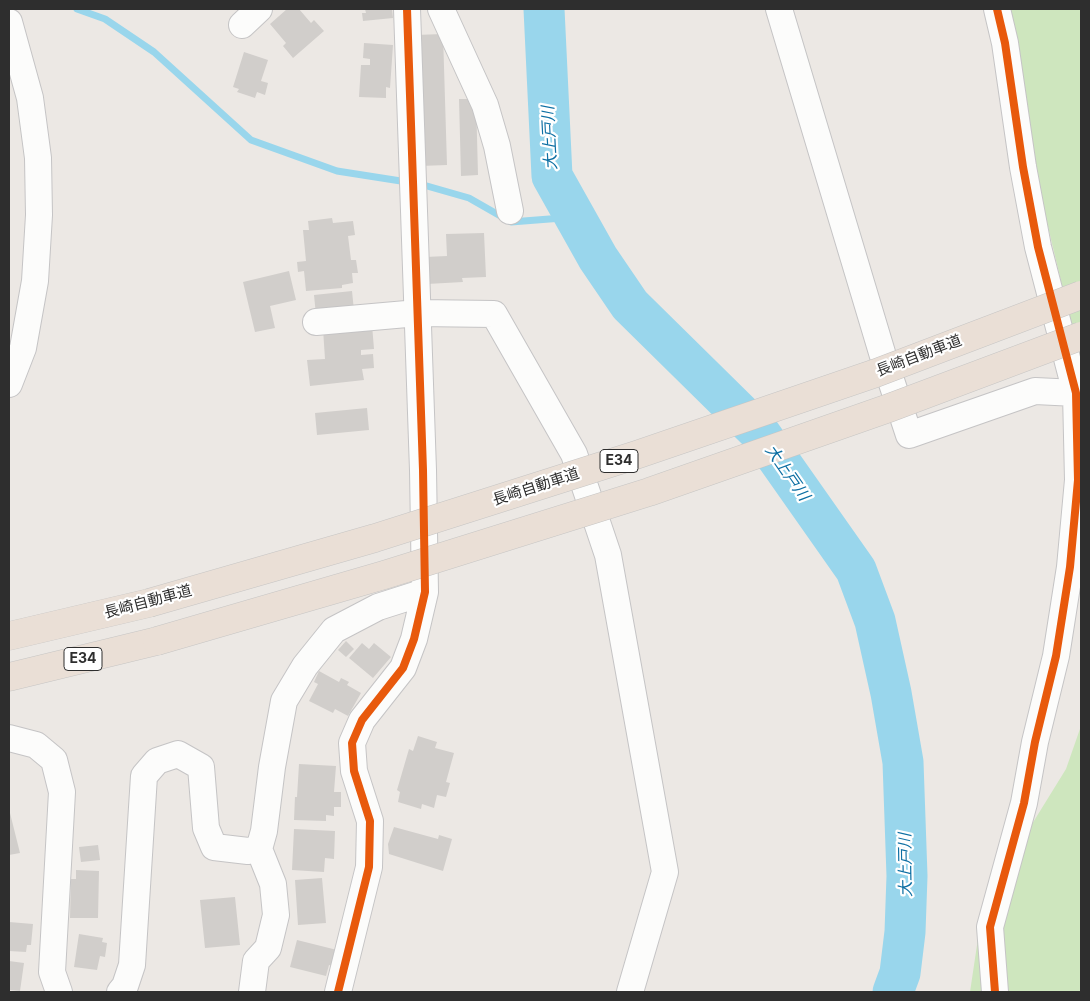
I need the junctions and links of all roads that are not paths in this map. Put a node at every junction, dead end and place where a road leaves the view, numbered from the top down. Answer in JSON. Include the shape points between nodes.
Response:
{"nodes":[{"id":1,"x":407,"y":9,"type":"edge"},
{"id":2,"x":441,"y":9,"type":"edge"},
{"id":3,"x":779,"y":9,"type":"edge"},
{"id":4,"x":997,"y":9,"type":"edge"},
{"id":5,"x":9,"y":22,"type":"edge"},
{"id":6,"x":510,"y":211,"type":"dead end"},
{"id":7,"x":1081,"y":295,"type":"edge"},
{"id":8,"x":418,"y":313,"type":"junction"},
{"id":9,"x":316,"y":322,"type":"dead end"},
{"id":10,"x":1081,"y":336,"type":"edge"},
{"id":11,"x":9,"y":384,"type":"edge"},
{"id":12,"x":1076,"y":394,"type":"junction"},
{"id":13,"x":425,"y":592,"type":"junction"},
{"id":14,"x":9,"y":636,"type":"edge"},
{"id":15,"x":9,"y":677,"type":"edge"},
{"id":16,"x":9,"y":738,"type":"edge"},
{"id":17,"x":259,"y":849,"type":"junction"},
{"id":18,"x":54,"y":987,"type":"edge"},
{"id":19,"x":120,"y":992,"type":"edge"},
{"id":20,"x":252,"y":992,"type":"edge"},
{"id":21,"x":338,"y":992,"type":"edge"},
{"id":22,"x":630,"y":992,"type":"edge"},
{"id":23,"x":995,"y":992,"type":"edge"}],
"edges":[{"from":1,"to":8,"type":"street"},
{"from":2,"to":6,"type":"street","via":[[485,105]]},
{"from":3,"to":12,"type":"street","via":[[909,435],[1035,391]]},
{"from":4,"to":12,"type":"street","via":[[1038,247]]},
{"from":5,"to":11,"type":"street","via":[[30,98],[38,158],[39,215],[33,291],[23,348]]},
{"from":7,"to":14,"type":"highway","name":"長崎自動車道","number":"E34","bridge":true,"via":[[876,373],[636,455],[375,538],[149,603]]},
{"from":8,"to":9,"type":"street"},
{"from":8,"to":13,"type":"street"},
{"from":8,"to":22,"type":"street","via":[[494,314],[574,454],[608,555],[665,872]]},
{"from":10,"to":15,"type":"highway","number":"E34","bridge":true,"via":[[889,408],[649,492],[384,576],[157,641]]},
{"from":12,"to":23,"type":"street","via":[[1078,480],[1070,567],[1056,656],[1024,803],[990,927]]},
{"from":13,"to":17,"type":"street","via":[[378,607],[334,630],[305,666],[284,701]]},
{"from":13,"to":21,"type":"street","via":[[414,639],[403,668],[362,720],[352,743],[354,771],[370,821],[369,868]]},
{"from":16,"to":18,"type":"street","via":[[36,745],[54,760],[62,792],[54,915]]},
{"from":17,"to":19,"type":"street","via":[[214,847],[206,828],[201,767],[178,754],[156,761],[144,776],[132,965]]},
{"from":17,"to":20,"type":"street","via":[[273,884],[276,915],[268,948],[256,961]]}]}
